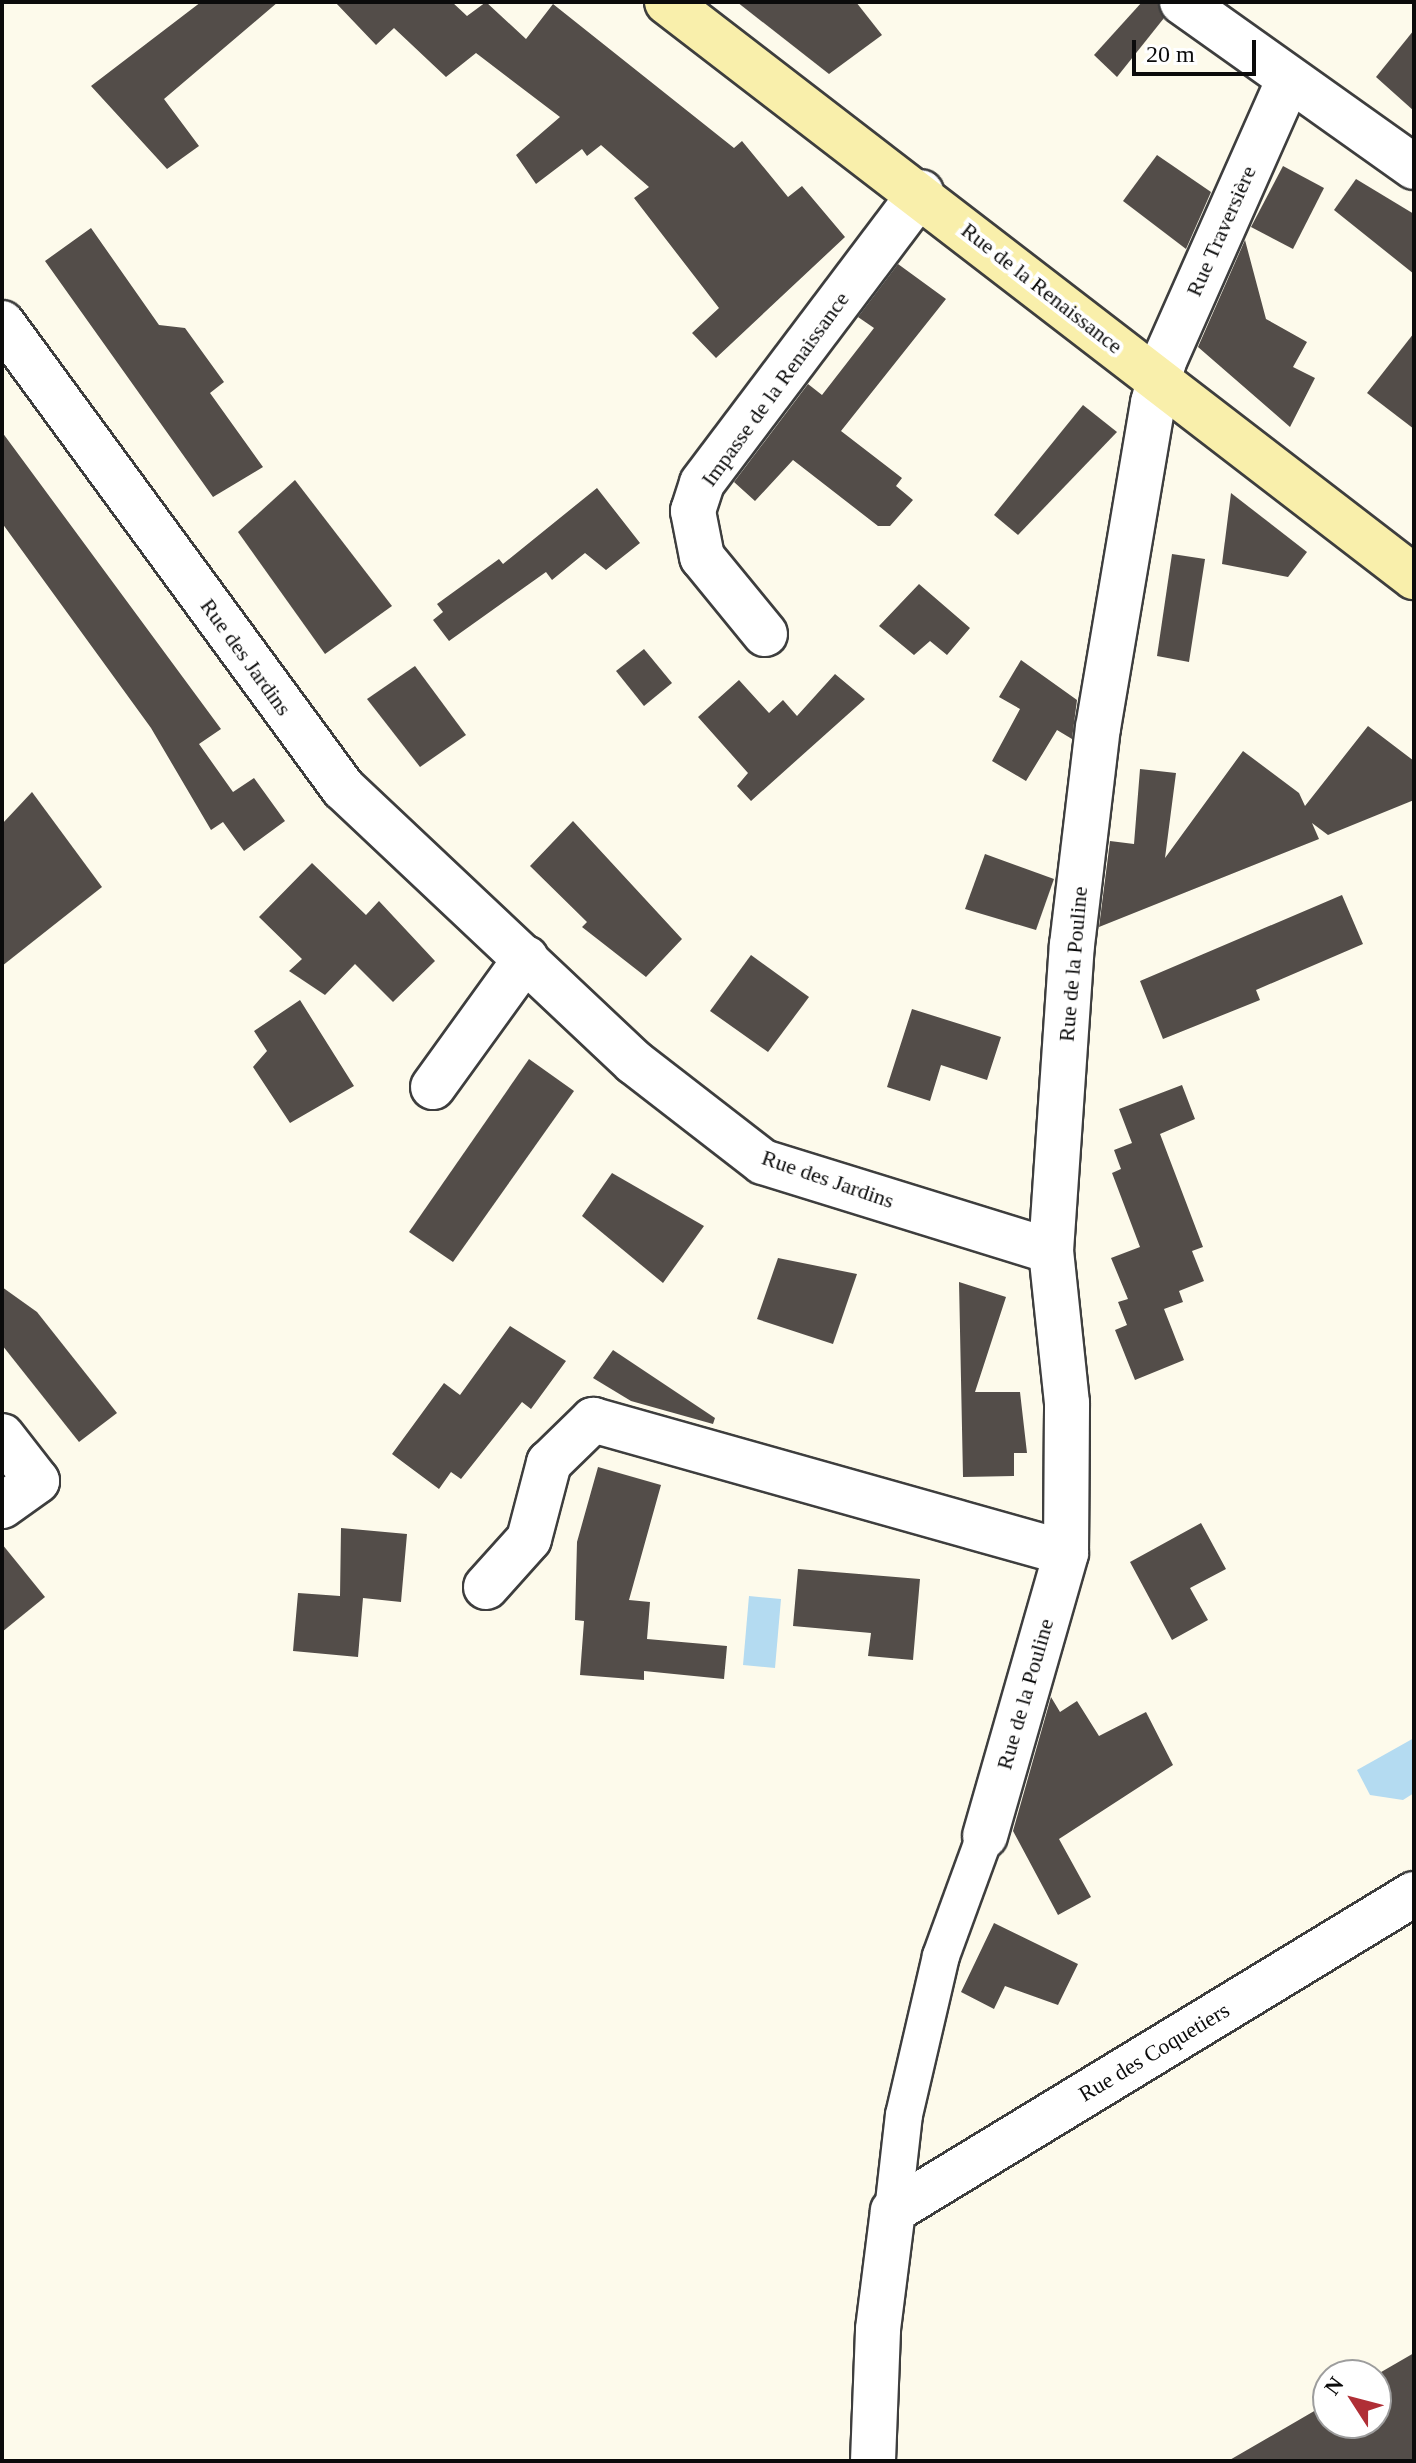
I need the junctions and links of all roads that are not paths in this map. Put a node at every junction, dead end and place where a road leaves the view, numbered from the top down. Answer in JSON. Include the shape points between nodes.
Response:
{"nodes":[{"id":1,"x":667,"y":2,"type":"edge"},
{"id":2,"x":1182,"y":2,"type":"edge"},
{"id":3,"x":1287,"y":83,"type":"junction"},
{"id":4,"x":1414,"y":167,"type":"edge"},
{"id":5,"x":921,"y":192,"type":"junction"},
{"id":6,"x":2,"y":323,"type":"edge"},
{"id":7,"x":1159,"y":381,"type":"junction"},
{"id":8,"x":1414,"y":577,"type":"edge"},
{"id":9,"x":765,"y":634,"type":"dead end"},
{"id":10,"x":526,"y":958,"type":"junction"},
{"id":11,"x":433,"y":1087,"type":"dead end"},
{"id":12,"x":1051,"y":1251,"type":"junction"},
{"id":13,"x":2,"y":1436,"type":"edge"},
{"id":14,"x":2,"y":1506,"type":"edge"},
{"id":15,"x":1066,"y":1553,"type":"junction"},
{"id":16,"x":486,"y":1587,"type":"dead end"},
{"id":17,"x":985,"y":1836,"type":"joint"},
{"id":18,"x":1414,"y":1894,"type":"edge"},
{"id":19,"x":893,"y":2211,"type":"junction"},
{"id":20,"x":873,"y":2461,"type":"edge"}],
"edges":[{"from":1,"to":5,"type":"main road","name":"Rue de la Renaissance"},
{"from":2,"to":3,"type":"street"},
{"from":3,"to":4,"type":"street"},
{"from":3,"to":7,"type":"street","name":"Rue Traversière"},
{"from":5,"to":7,"type":"main road","name":"Rue de la Renaissance"},
{"from":5,"to":9,"type":"street","name":"Impasse de la Renaissance","via":[[702,483],[693,511],[702,557]]},
{"from":6,"to":10,"type":"street","name":"Rue des Jardins","via":[[343,788]]},
{"from":7,"to":8,"type":"main road","name":"Rue de la Renaissance"},
{"from":7,"to":12,"type":"street","name":"Rue de la Pouline","via":[[1096,743],[1072,945]]},
{"from":10,"to":11,"type":"street"},
{"from":10,"to":12,"type":"street","name":"Rue des Jardins","via":[[634,1062],[763,1162]]},
{"from":12,"to":15,"type":"street","name":"Rue de la Pouline","via":[[1067,1403]]},
{"from":13,"to":14,"type":"street","via":[[37,1481]]},
{"from":15,"to":16,"type":"street","via":[[593,1420],[549,1463],[529,1539]]},
{"from":15,"to":17,"type":"street","name":"Rue de la Pouline"},
{"from":17,"to":19,"type":"street","via":[[941,1956],[904,2115]]},
{"from":18,"to":19,"type":"street","name":"Rue des Coquetiers"},
{"from":19,"to":20,"type":"street","via":[[878,2329]]}]}
